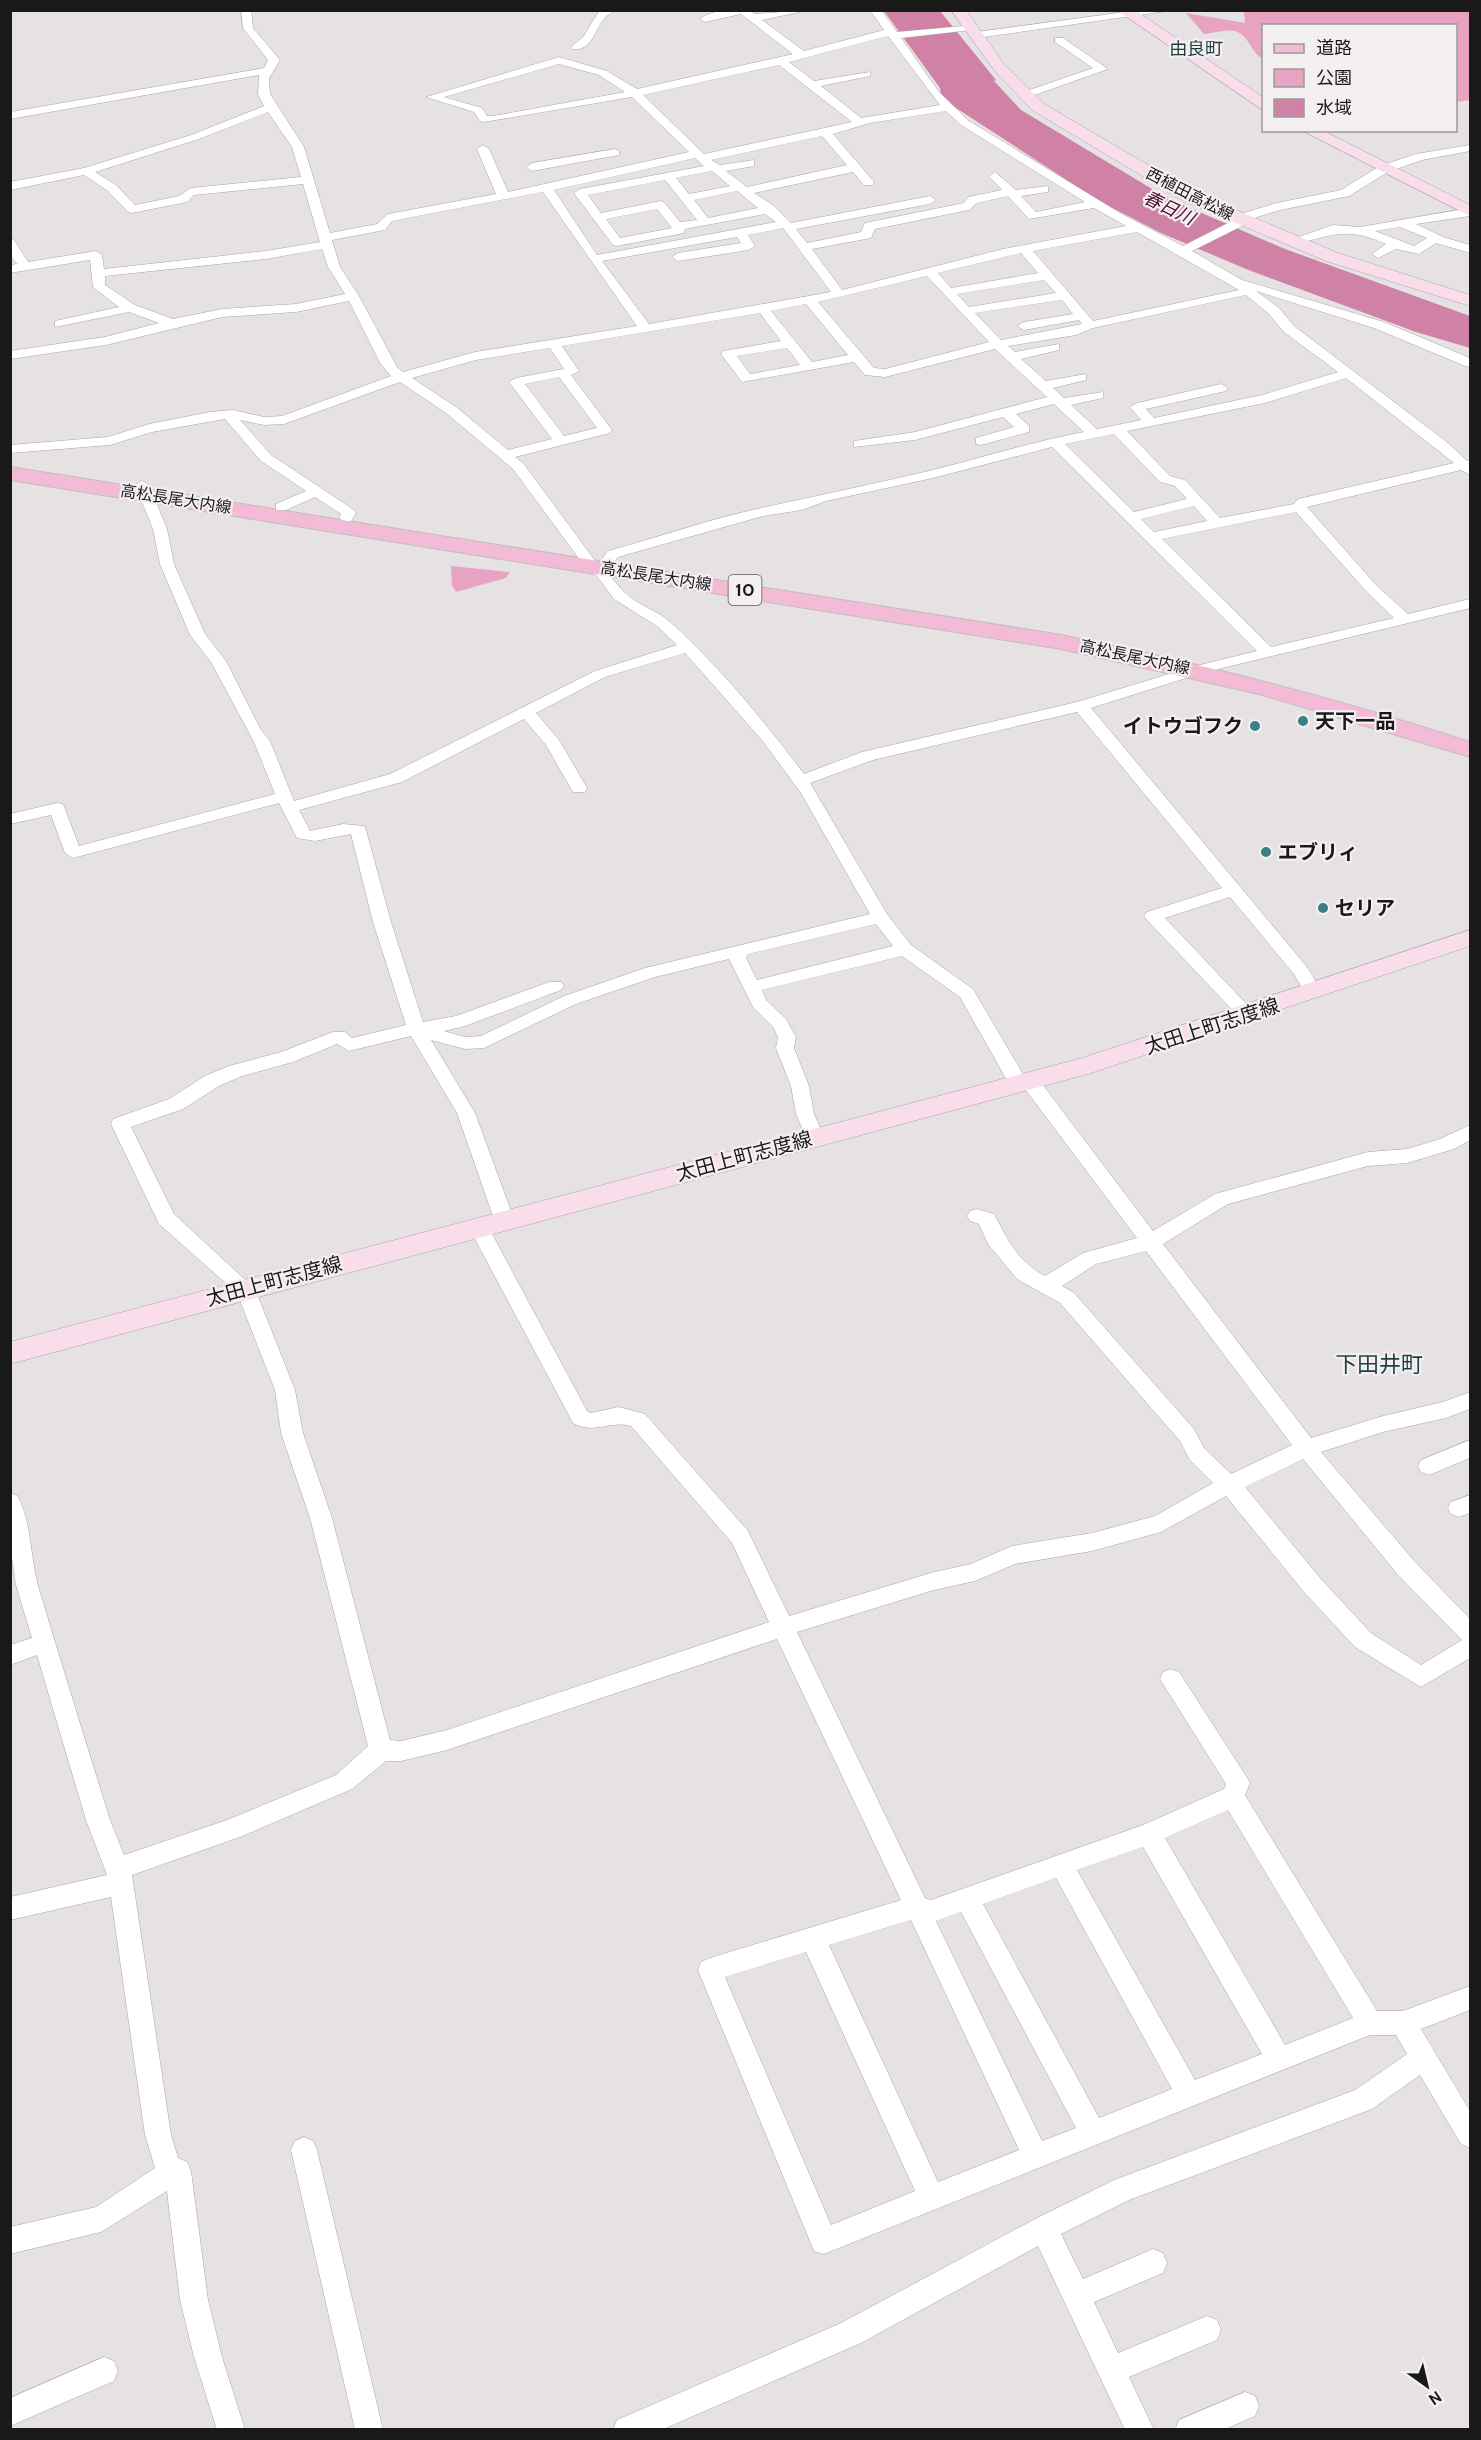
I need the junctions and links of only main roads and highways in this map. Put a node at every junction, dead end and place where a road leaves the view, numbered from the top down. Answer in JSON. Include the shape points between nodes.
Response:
{"nodes":[{"id":1,"x":958,"y":10,"type":"edge"},
{"id":2,"x":1129,"y":14,"type":"edge"},
{"id":3,"x":1262,"y":105,"type":"edge"},
{"id":4,"x":1313,"y":132,"type":"edge"},
{"id":5,"x":1470,"y":211,"type":"edge"},
{"id":6,"x":1470,"y":301,"type":"edge"},
{"id":7,"x":10,"y":464,"type":"edge"},
{"id":8,"x":10,"y":473,"type":"edge"},
{"id":9,"x":144,"y":490,"type":"junction"},
{"id":10,"x":595,"y":560,"type":"junction"},
{"id":11,"x":1208,"y":667,"type":"junction"},
{"id":12,"x":1470,"y":739,"type":"edge"},
{"id":13,"x":1470,"y":750,"type":"edge"},
{"id":14,"x":1470,"y":939,"type":"edge"},
{"id":15,"x":10,"y":1353,"type":"edge"}],
"edges":[{"from":1,"to":6,"type":"main road","name":"西植田高松線","via":[[999,67],[1025,95],[1045,111],[1190,197],[1235,222]]},
{"from":2,"to":3,"type":"main road"},
{"from":4,"to":5,"type":"main road"},
{"from":7,"to":9,"type":"main road","name":"高松長尾大内線","number":"10"},
{"from":8,"to":9,"type":"main road","name":"高松長尾大内線","number":"10"},
{"from":9,"to":10,"type":"main road","name":"高松長尾大内線","number":"10"},
{"from":9,"to":10,"type":"main road","name":"高松長尾大内線","number":"10","via":[[281,507]]},
{"from":10,"to":11,"type":"main road","name":"高松長尾大内線","number":"10","via":[[943,617]]},
{"from":11,"to":12,"type":"main road","name":"高松長尾大内線","number":"10","via":[[1393,713]]},
{"from":11,"to":13,"type":"main road","name":"高松長尾大内線","number":"10"},
{"from":14,"to":15,"type":"main road","name":"太田上町志度線","via":[[1088,1065]]}]}
